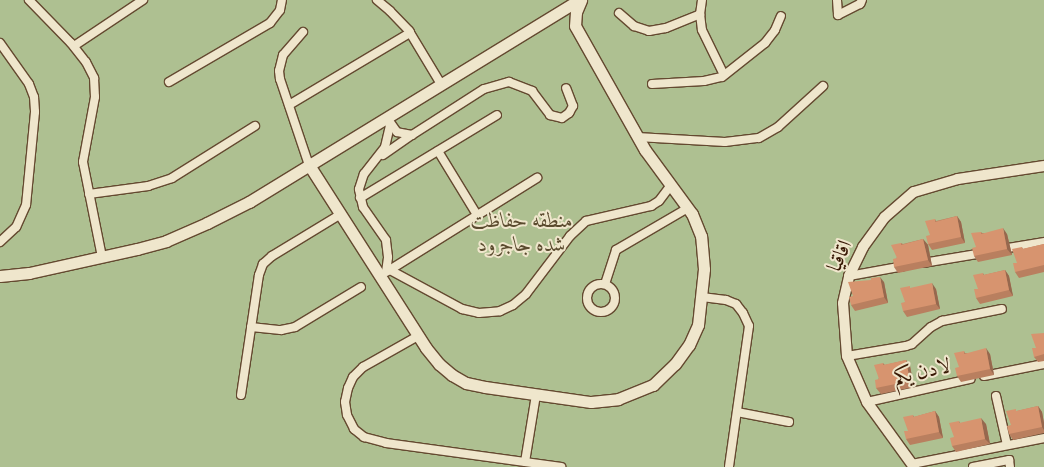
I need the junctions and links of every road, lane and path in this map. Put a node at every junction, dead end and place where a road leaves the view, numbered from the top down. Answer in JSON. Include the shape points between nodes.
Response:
{"nodes":[{"id":1,"x":29,"y":0,"type":"edge"},
{"id":2,"x":143,"y":0,"type":"edge"},
{"id":3,"x":282,"y":0,"type":"edge"},
{"id":4,"x":376,"y":0,"type":"edge"},
{"id":5,"x":580,"y":0,"type":"edge"},
{"id":6,"x":702,"y":0,"type":"edge"},
{"id":7,"x":837,"y":0,"type":"edge"},
{"id":8,"x":862,"y":0,"type":"edge"},
{"id":9,"x":619,"y":13,"type":"dead end"},
{"id":10,"x":700,"y":14,"type":"junction"},
{"id":11,"x":782,"y":16,"type":"dead end"},
{"id":12,"x":546,"y":20,"type":"junction"},
{"id":13,"x":575,"y":26,"type":"junction"},
{"id":14,"x":303,"y":32,"type":"dead end"},
{"id":15,"x":410,"y":33,"type":"junction"},
{"id":16,"x":0,"y":43,"type":"edge"},
{"id":17,"x":74,"y":46,"type":"junction"},
{"id":18,"x":724,"y":75,"type":"junction"},
{"id":19,"x":169,"y":82,"type":"dead end"},
{"id":20,"x":441,"y":84,"type":"junction"},
{"id":21,"x":652,"y":84,"type":"dead end"},
{"id":22,"x":823,"y":86,"type":"dead end"},
{"id":23,"x":566,"y":88,"type":"dead end"},
{"id":24,"x":288,"y":105,"type":"junction"},
{"id":25,"x":497,"y":115,"type":"dead end"},
{"id":26,"x":389,"y":119,"type":"junction"},
{"id":27,"x":255,"y":126,"type":"dead end"},
{"id":28,"x":412,"y":136,"type":"junction"},
{"id":29,"x":637,"y":137,"type":"junction"},
{"id":30,"x":438,"y":151,"type":"junction"},
{"id":31,"x":377,"y":159,"type":"junction"},
{"id":32,"x":309,"y":165,"type":"junction"},
{"id":33,"x":1044,"y":166,"type":"edge"},
{"id":34,"x":537,"y":178,"type":"dead end"},
{"id":35,"x":671,"y":185,"type":"junction"},
{"id":36,"x":89,"y":194,"type":"junction"},
{"id":37,"x":360,"y":198,"type":"junction"},
{"id":38,"x":688,"y":208,"type":"junction"},
{"id":39,"x":341,"y":214,"type":"junction"},
{"id":40,"x":477,"y":215,"type":"junction"},
{"id":41,"x":0,"y":242,"type":"edge"},
{"id":42,"x":1044,"y":242,"type":"edge"},
{"id":43,"x":102,"y":257,"type":"junction"},
{"id":44,"x":386,"y":273,"type":"junction"},
{"id":45,"x":0,"y":276,"type":"edge"},
{"id":46,"x":849,"y":276,"type":"junction"},
{"id":47,"x":605,"y":284,"type":"dead end"},
{"id":48,"x":361,"y":287,"type":"dead end"},
{"id":49,"x":702,"y":297,"type":"junction"},
{"id":50,"x":1002,"y":309,"type":"dead end"},
{"id":51,"x":252,"y":327,"type":"junction"},
{"id":52,"x":418,"y":336,"type":"junction"},
{"id":53,"x":847,"y":356,"type":"junction"},
{"id":54,"x":1044,"y":364,"type":"edge"},
{"id":55,"x":536,"y":394,"type":"junction"},
{"id":56,"x":242,"y":396,"type":"dead end"},
{"id":57,"x":996,"y":396,"type":"dead end"},
{"id":58,"x":867,"y":402,"type":"junction"},
{"id":59,"x":737,"y":412,"type":"junction"},
{"id":60,"x":790,"y":422,"type":"dead end"},
{"id":61,"x":1044,"y":438,"type":"edge"},
{"id":62,"x":1007,"y":445,"type":"junction"},
{"id":63,"x":525,"y":462,"type":"junction"},
{"id":64,"x":913,"y":466,"type":"edge"},
{"id":65,"x":561,"y":467,"type":"edge"},
{"id":66,"x":729,"y":467,"type":"edge"},
{"id":67,"x":973,"y":467,"type":"edge"},
{"id":68,"x":1010,"y":467,"type":"edge"}],
"edges":[{"from":1,"to":17,"type":"street"},
{"from":2,"to":17,"type":"street"},
{"from":3,"to":19,"type":"street","via":[[280,10],[270,23]]},
{"from":4,"to":15,"type":"street"},
{"from":5,"to":12,"type":"main road"},
{"from":5,"to":13,"type":"main road"},
{"from":6,"to":10,"type":"street"},
{"from":7,"to":8,"type":"street","via":[[838,15]]},
{"from":9,"to":10,"type":"street","via":[[634,26],[649,31],[666,28]]},
{"from":10,"to":18,"type":"street","via":[[702,30]]},
{"from":11,"to":18,"type":"street","via":[[765,43]]},
{"from":12,"to":13,"type":"main road","via":[[561,19]]},
{"from":12,"to":20,"type":"main road"},
{"from":13,"to":29,"type":"main road"},
{"from":14,"to":24,"type":"street","via":[[280,62],[280,79]]},
{"from":15,"to":20,"type":"street"},
{"from":15,"to":24,"type":"street"},
{"from":16,"to":41,"type":"street","via":[[25,76],[34,97],[35,112],[26,205],[16,227]]},
{"from":17,"to":36,"type":"street","via":[[86,62],[95,84],[83,162]]},
{"from":18,"to":21,"type":"street","via":[[704,81]]},
{"from":20,"to":26,"type":"main road"},
{"from":22,"to":29,"type":"street","via":[[778,127],[759,138],[724,142]]},
{"from":23,"to":28,"type":"street","via":[[573,106],[562,118],[550,115],[532,91],[509,82],[484,89]]},
{"from":24,"to":32,"type":"street"},
{"from":25,"to":30,"type":"street"},
{"from":26,"to":28,"type":"street","via":[[397,132]]},
{"from":26,"to":31,"type":"street","via":[[387,143]]},
{"from":26,"to":32,"type":"main road"},
{"from":27,"to":36,"type":"street","via":[[172,178],[148,186]]},
{"from":28,"to":31,"type":"street"},
{"from":29,"to":35,"type":"main road"},
{"from":30,"to":37,"type":"street"},
{"from":30,"to":40,"type":"street"},
{"from":31,"to":37,"type":"street","via":[[361,179]]},
{"from":32,"to":39,"type":"main road"},
{"from":32,"to":43,"type":"main road","via":[[249,202],[188,232]]},
{"from":33,"to":46,"type":"street","name":"اقاقیا","via":[[958,179],[914,192],[885,217],[863,247]]},
{"from":34,"to":40,"type":"street"},
{"from":35,"to":38,"type":"main road"},
{"from":35,"to":44,"type":"street","via":[[659,201],[650,206],[586,221],[570,236],[526,294],[500,311],[479,313],[462,309]]},
{"from":36,"to":43,"type":"street"},
{"from":37,"to":44,"type":"street","via":[[366,213],[386,240]]},
{"from":38,"to":47,"type":"street","via":[[616,250]]},
{"from":38,"to":49,"type":"main road","via":[[696,220],[703,244]]},
{"from":39,"to":44,"type":"main road"},
{"from":39,"to":51,"type":"street","via":[[263,264]]},
{"from":40,"to":44,"type":"street"},
{"from":42,"to":46,"type":"street"},
{"from":43,"to":45,"type":"main road"},
{"from":44,"to":52,"type":"main road"},
{"from":46,"to":53,"type":"street","name":"اقاقیا","via":[[843,303]]},
{"from":48,"to":51,"type":"street","via":[[295,327],[281,330]]},
{"from":49,"to":55,"type":"main road","via":[[698,325],[689,345],[672,369],[653,385],[630,396],[601,402]]},
{"from":49,"to":59,"type":"street","via":[[730,301],[740,308],[747,321],[749,338]]},
{"from":50,"to":53,"type":"street","via":[[942,321],[906,346]]},
{"from":51,"to":56,"type":"street"},
{"from":52,"to":55,"type":"main road","via":[[439,364],[466,383]]},
{"from":52,"to":63,"type":"street","via":[[363,367],[353,377],[345,402],[354,430],[364,437],[386,443]]},
{"from":53,"to":58,"type":"street","name":"اقاقیا"},
{"from":54,"to":58,"type":"street","name":"لادن یکم"},
{"from":55,"to":63,"type":"street"},
{"from":57,"to":62,"type":"street"},
{"from":58,"to":64,"type":"street","name":"اقاقیا"},
{"from":59,"to":60,"type":"street"},
{"from":59,"to":66,"type":"street"},
{"from":61,"to":62,"type":"street"},
{"from":62,"to":64,"type":"street"},
{"from":63,"to":65,"type":"street"},
{"from":67,"to":68,"type":"street","via":[[1009,460]]}]}
